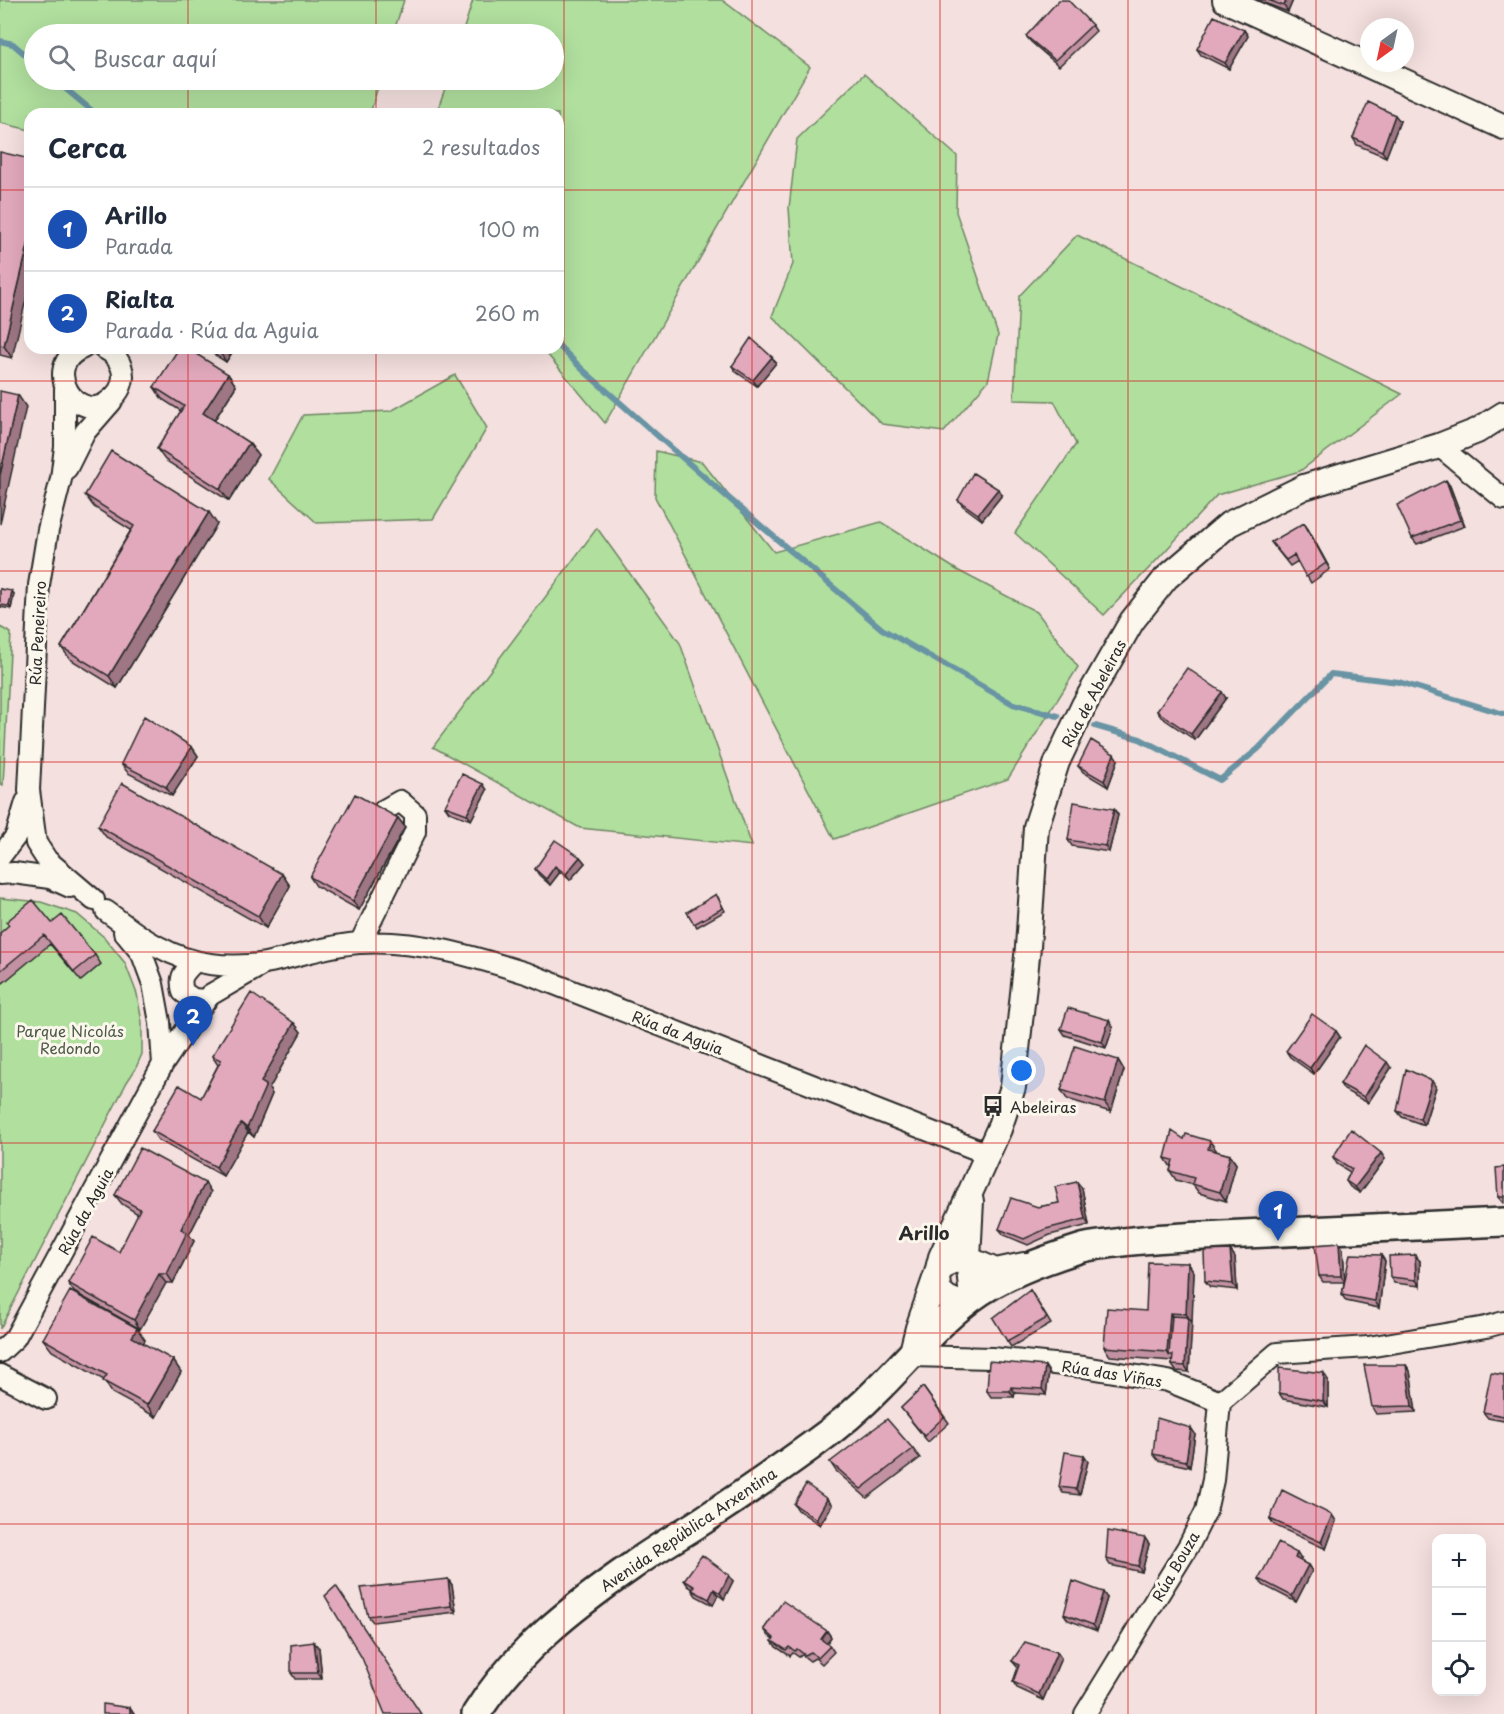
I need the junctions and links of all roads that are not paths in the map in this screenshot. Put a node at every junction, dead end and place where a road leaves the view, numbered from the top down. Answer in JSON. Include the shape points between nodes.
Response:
{"nodes":[{"id":1,"x":1225,"y":0,"type":"edge"},
{"id":2,"x":1504,"y":127,"type":"edge"},
{"id":3,"x":74,"y":354,"type":"edge"},
{"id":4,"x":112,"y":354,"type":"edge"},
{"id":5,"x":65,"y":388,"type":"junction"},
{"id":6,"x":118,"y":393,"type":"junction"},
{"id":7,"x":1504,"y":414,"type":"edge"},
{"id":8,"x":1439,"y":446,"type":"junction"},
{"id":9,"x":61,"y":479,"type":"junction"},
{"id":10,"x":1504,"y":499,"type":"edge"},
{"id":11,"x":29,"y":790,"type":"junction"},
{"id":12,"x":384,"y":810,"type":"edge"},
{"id":13,"x":0,"y":857,"type":"edge"},
{"id":14,"x":0,"y":874,"type":"edge"},
{"id":15,"x":100,"y":906,"type":"junction"},
{"id":16,"x":360,"y":943,"type":"junction"},
{"id":17,"x":194,"y":962,"type":"junction"},
{"id":18,"x":265,"y":963,"type":"junction"},
{"id":19,"x":206,"y":1000,"type":"junction"},
{"id":20,"x":163,"y":1064,"type":"junction"},
{"id":21,"x":988,"y":1154,"type":"junction"},
{"id":22,"x":972,"y":1189,"type":"junction"},
{"id":23,"x":1504,"y":1222,"type":"edge"},
{"id":24,"x":968,"y":1259,"type":"junction"},
{"id":25,"x":1032,"y":1264,"type":"junction"},
{"id":26,"x":937,"y":1273,"type":"junction"},
{"id":27,"x":967,"y":1301,"type":"junction"},
{"id":28,"x":1504,"y":1322,"type":"edge"},
{"id":29,"x":0,"y":1352,"type":"edge"},
{"id":30,"x":911,"y":1356,"type":"junction"},
{"id":31,"x":0,"y":1375,"type":"edge"},
{"id":32,"x":46,"y":1399,"type":"dead end"},
{"id":33,"x":1220,"y":1402,"type":"junction"},
{"id":34,"x":476,"y":1714,"type":"edge"},
{"id":35,"x":1085,"y":1714,"type":"edge"}],
"edges":[{"from":1,"to":2,"type":"street"},
{"from":3,"to":5,"type":"street","name":"Rúa Peneireiro","via":[[65,363]]},
{"from":4,"to":6,"type":"street","via":[[123,372]]},
{"from":5,"to":6,"type":"street","via":[[75,401],[84,405],[106,403]]},
{"from":5,"to":9,"type":"street","name":"Rúa Peneireiro"},
{"from":6,"to":9,"type":"street","name":"Rúa Peneireiro","via":[[85,432]]},
{"from":7,"to":8,"type":"street","name":"Rúa de Abeleiras","via":[[1477,431]]},
{"from":8,"to":10,"type":"street"},
{"from":8,"to":21,"type":"street","name":"Rúa de Abeleiras","via":[[1304,487],[1229,524],[1166,578],[1132,621],[1057,762],[1036,827],[1028,947],[1012,1087]]},
{"from":9,"to":11,"type":"street","name":"Rúa Peneireiro","via":[[39,585]]},
{"from":11,"to":13,"type":"street","name":"Rúa Peneireiro","via":[[16,836]]},
{"from":11,"to":15,"type":"street","name":"Rúa Peneireiro","via":[[36,843],[47,860]]},
{"from":12,"to":16,"type":"street","via":[[400,801],[415,814],[415,832]]},
{"from":14,"to":15,"type":"street","name":"Rúa da Aguia","via":[[50,878]]},
{"from":15,"to":17,"type":"street","name":"Rúa da Aguia","via":[[158,947]]},
{"from":15,"to":20,"type":"street","name":"Rúa da Aguia","via":[[142,954],[146,964],[160,1022]]},
{"from":16,"to":18,"type":"street","name":"Rúa da Aguia"},
{"from":16,"to":21,"type":"street","name":"Rúa da Aguia","via":[[413,945],[470,955],[530,974]]},
{"from":17,"to":18,"type":"street","name":"Rúa da Aguia"},
{"from":17,"to":19,"type":"street","via":[[182,974],[183,992],[193,999]]},
{"from":18,"to":19,"type":"street","name":"Rúa da Aguia"},
{"from":19,"to":20,"type":"street","name":"Rúa da Aguia"},
{"from":20,"to":29,"type":"street","name":"Rúa da Aguia","via":[[15,1338]]},
{"from":21,"to":22,"type":"street","name":"Rúa de Abeleiras"},
{"from":22,"to":24,"type":"street","name":"Rúa de Abeleiras"},
{"from":22,"to":26,"type":"street","name":"Rúa de Abeleiras"},
{"from":23,"to":25,"type":"main road","name":"Avenida República Arxentina","via":[[1135,1240],[1083,1248]]},
{"from":24,"to":25,"type":"street","name":"Avenida República Arxentina","via":[[996,1271]]},
{"from":24,"to":26,"type":"street","via":[[949,1262]]},
{"from":24,"to":27,"type":"street","name":"Rúa de Abeleiras"},
{"from":25,"to":27,"type":"main road","name":"Avenida República Arxentina"},
{"from":26,"to":27,"type":"street","via":[[938,1290],[946,1298]]},
{"from":26,"to":30,"type":"street","name":"Avenida República Arxentina"},
{"from":27,"to":30,"type":"main road","name":"Avenida República Arxentina"},
{"from":28,"to":33,"type":"street","via":[[1368,1347],[1276,1353]]},
{"from":30,"to":33,"type":"street","name":"Rúa das Viñas","via":[[992,1358],[1084,1367],[1168,1381]]},
{"from":30,"to":34,"type":"main road","name":"Avenida República Arxentina","via":[[854,1412],[811,1446],[633,1564],[555,1624],[509,1670]]},
{"from":31,"to":32,"type":"street"},
{"from":33,"to":35,"type":"street","name":"Rúa Bouza","via":[[1206,1511]]}]}
